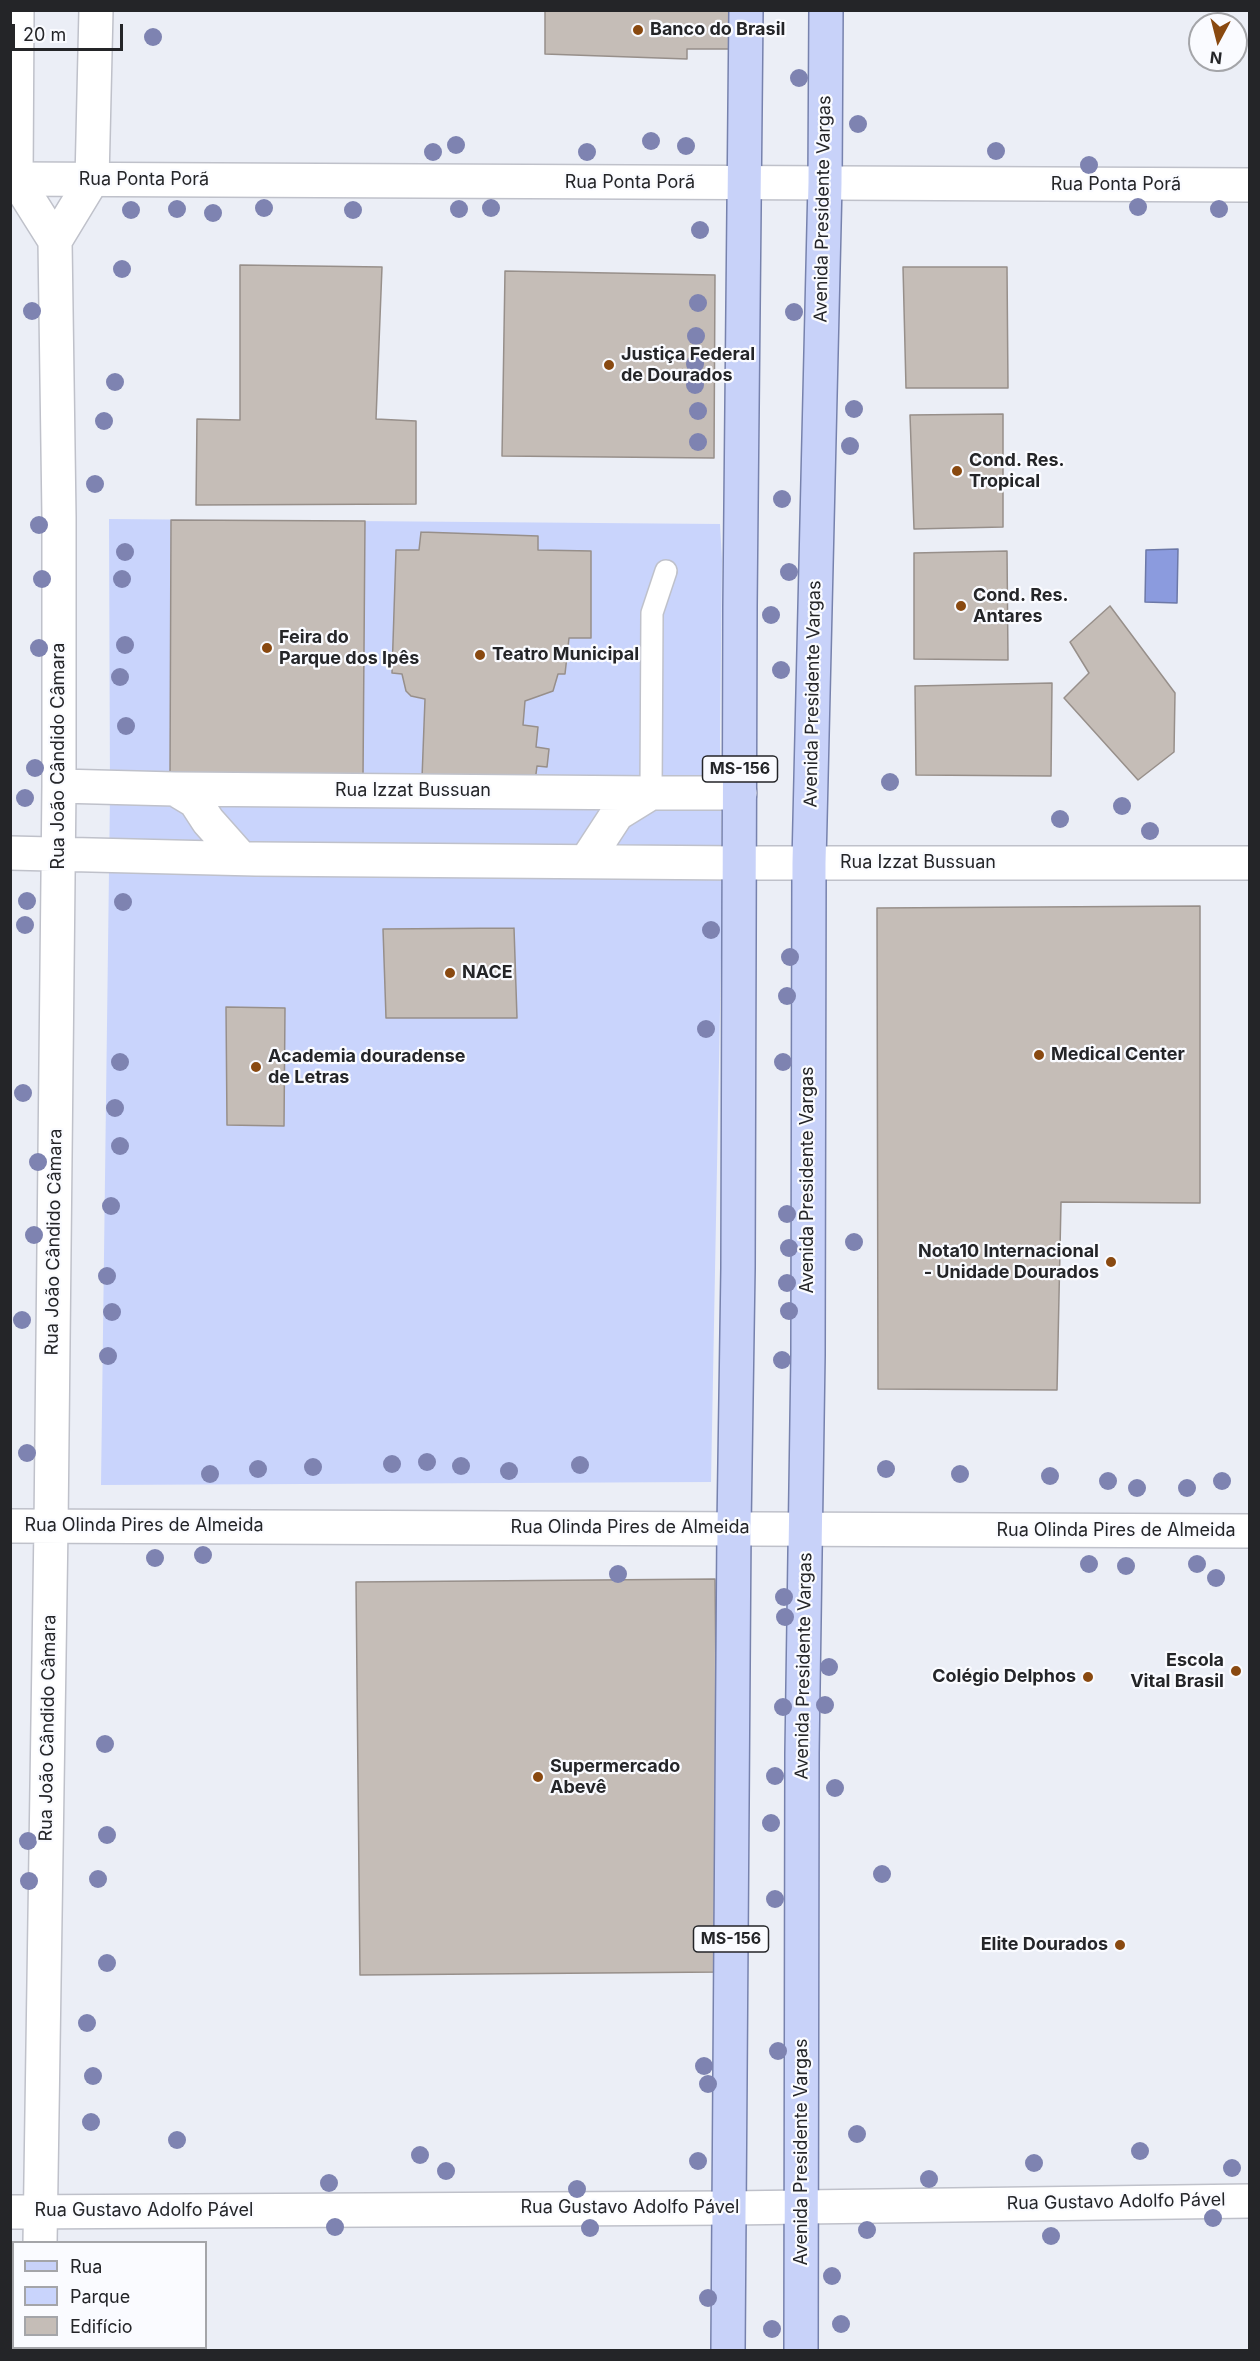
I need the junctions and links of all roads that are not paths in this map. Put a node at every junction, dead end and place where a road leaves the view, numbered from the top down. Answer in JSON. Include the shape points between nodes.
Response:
{"nodes":[{"id":1,"x":17,"y":10,"type":"edge"},
{"id":2,"x":96,"y":10,"type":"edge"},
{"id":3,"x":746,"y":10,"type":"edge"},
{"id":4,"x":826,"y":10,"type":"edge"},
{"id":5,"x":13,"y":179,"type":"edge"},
{"id":6,"x":92,"y":180,"type":"junction"},
{"id":7,"x":825,"y":183,"type":"junction"},
{"id":8,"x":745,"y":184,"type":"junction"},
{"id":9,"x":1250,"y":185,"type":"edge"},
{"id":10,"x":56,"y":241,"type":"junction"},
{"id":11,"x":666,"y":571,"type":"dead end"},
{"id":12,"x":59,"y":786,"type":"junction"},
{"id":13,"x":175,"y":789,"type":"junction"},
{"id":14,"x":651,"y":793,"type":"junction"},
{"id":15,"x":740,"y":793,"type":"junction"},
{"id":16,"x":10,"y":853,"type":"edge"},
{"id":17,"x":58,"y":853,"type":"junction"},
{"id":18,"x":240,"y":857,"type":"junction"},
{"id":19,"x":587,"y":860,"type":"junction"},
{"id":20,"x":739,"y":863,"type":"junction"},
{"id":21,"x":810,"y":863,"type":"junction"},
{"id":22,"x":1250,"y":863,"type":"edge"},
{"id":23,"x":10,"y":1526,"type":"edge"},
{"id":24,"x":51,"y":1526,"type":"junction"},
{"id":25,"x":734,"y":1528,"type":"junction"},
{"id":26,"x":805,"y":1529,"type":"junction"},
{"id":27,"x":1250,"y":1532,"type":"edge"},
{"id":28,"x":1250,"y":2201,"type":"edge"},
{"id":29,"x":802,"y":2206,"type":"junction"},
{"id":30,"x":730,"y":2208,"type":"junction"},
{"id":31,"x":30,"y":2222,"type":"edge"},
{"id":32,"x":728,"y":2350,"type":"edge"},
{"id":33,"x":801,"y":2350,"type":"edge"}],
"edges":[{"from":1,"to":5,"type":"street"},
{"from":2,"to":6,"type":"street"},
{"from":3,"to":8,"type":"main road","number":"MS-156"},
{"from":4,"to":7,"type":"main road","name":"Avenida Presidente Vargas"},
{"from":5,"to":6,"type":"street","name":"Rua Ponta Porã"},
{"from":5,"to":10,"type":"street"},
{"from":6,"to":8,"type":"street","name":"Rua Ponta Porã"},
{"from":6,"to":10,"type":"street"},
{"from":7,"to":8,"type":"street","name":"Rua Ponta Porã"},
{"from":7,"to":9,"type":"street","name":"Rua Ponta Porã"},
{"from":7,"to":21,"type":"main road","name":"Avenida Presidente Vargas"},
{"from":8,"to":15,"type":"main road","number":"MS-156"},
{"from":10,"to":12,"type":"street","name":"Rua João Cândido Câmara"},
{"from":11,"to":14,"type":"lane","via":[[652,613]]},
{"from":12,"to":13,"type":"street","name":"Rua Izzat Bussuan"},
{"from":12,"to":17,"type":"street","name":"Rua João Cândido Câmara"},
{"from":13,"to":14,"type":"street","name":"Rua Izzat Bussuan"},
{"from":13,"to":18,"type":"street","via":[[195,801]]},
{"from":14,"to":15,"type":"street","name":"Rua Izzat Bussuan"},
{"from":14,"to":19,"type":"street","via":[[617,814]]},
{"from":15,"to":20,"type":"main road","number":"MS-156"},
{"from":16,"to":17,"type":"street","name":"Rua Izzat Bussuan"},
{"from":17,"to":18,"type":"street","name":"Rua Izzat Bussuan"},
{"from":17,"to":24,"type":"street","name":"Rua João Cândido Câmara"},
{"from":18,"to":19,"type":"street","name":"Rua Izzat Bussuan"},
{"from":19,"to":20,"type":"street","name":"Rua Izzat Bussuan"},
{"from":20,"to":21,"type":"street","name":"Rua Izzat Bussuan"},
{"from":20,"to":25,"type":"main road","number":"MS-156"},
{"from":21,"to":22,"type":"street","name":"Rua Izzat Bussuan"},
{"from":21,"to":26,"type":"main road","name":"Avenida Presidente Vargas"},
{"from":23,"to":24,"type":"street","name":"Rua Olinda Pires de Almeida"},
{"from":24,"to":25,"type":"street","name":"Rua Olinda Pires de Almeida"},
{"from":24,"to":31,"type":"street","name":"Rua João Cândido Câmara"},
{"from":25,"to":26,"type":"street","name":"Rua Olinda Pires de Almeida"},
{"from":25,"to":30,"type":"main road","number":"MS-156"},
{"from":26,"to":27,"type":"street","name":"Rua Olinda Pires de Almeida"},
{"from":26,"to":29,"type":"main road","name":"Avenida Presidente Vargas"},
{"from":28,"to":29,"type":"street","name":"Rua Gustavo Adolfo Pável"},
{"from":29,"to":30,"type":"street","name":"Rua Gustavo Adolfo Pável"},
{"from":29,"to":33,"type":"main road","name":"Avenida Presidente Vargas"},
{"from":30,"to":31,"type":"street","name":"Rua Gustavo Adolfo Pável"},
{"from":30,"to":32,"type":"main road","number":"MS-156"}]}
